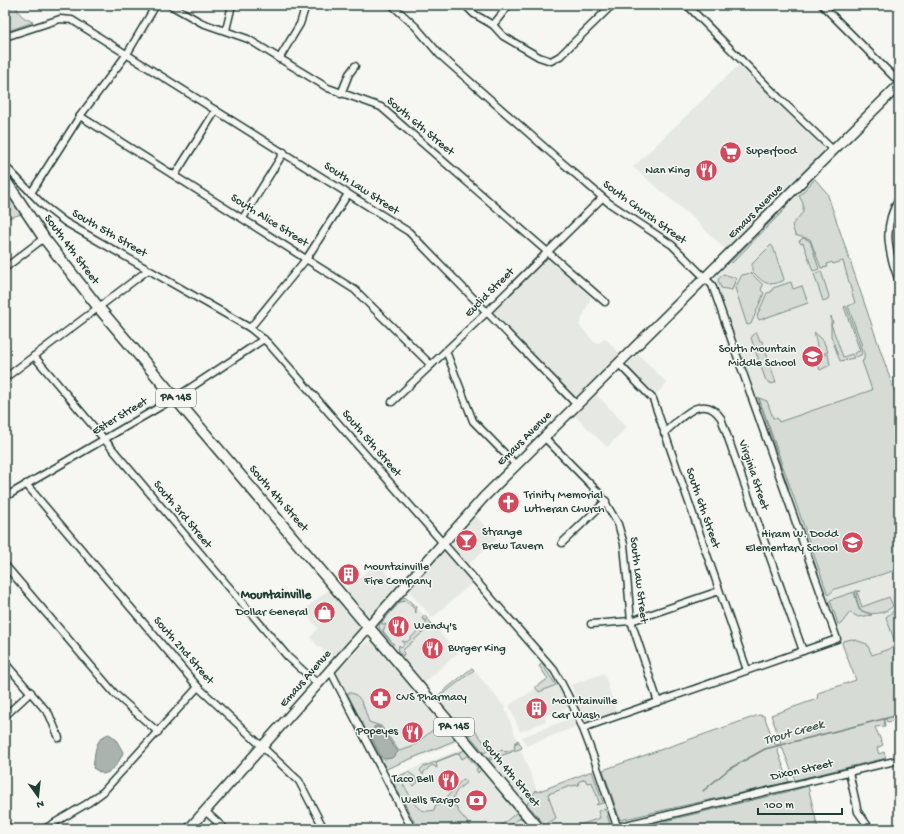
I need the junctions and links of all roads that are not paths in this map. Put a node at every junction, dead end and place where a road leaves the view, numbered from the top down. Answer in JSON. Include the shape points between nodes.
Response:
{"nodes":[{"id":1,"x":156,"y":5,"type":"edge"},
{"id":2,"x":170,"y":5,"type":"edge"},
{"id":3,"x":232,"y":5,"type":"edge"},
{"id":4,"x":306,"y":5,"type":"edge"},
{"id":5,"x":392,"y":5,"type":"edge"},
{"id":6,"x":465,"y":5,"type":"edge"},
{"id":7,"x":508,"y":5,"type":"edge"},
{"id":8,"x":612,"y":5,"type":"edge"},
{"id":9,"x":687,"y":5,"type":"edge"},
{"id":10,"x":822,"y":5,"type":"edge"},
{"id":11,"x":493,"y":25,"type":"junction"},
{"id":12,"x":226,"y":30,"type":"junction"},
{"id":13,"x":5,"y":37,"type":"edge"},
{"id":14,"x":127,"y":54,"type":"junction"},
{"id":15,"x":279,"y":59,"type":"junction"},
{"id":16,"x":355,"y":66,"type":"dead end"},
{"id":17,"x":899,"y":82,"type":"edge"},
{"id":18,"x":899,"y":86,"type":"edge"},
{"id":19,"x":341,"y":94,"type":"junction"},
{"id":20,"x":216,"y":110,"type":"junction"},
{"id":21,"x":80,"y":116,"type":"junction"},
{"id":22,"x":834,"y":151,"type":"junction"},
{"id":23,"x":284,"y":152,"type":"junction"},
{"id":24,"x":5,"y":166,"type":"edge"},
{"id":25,"x":175,"y":175,"type":"junction"},
{"id":26,"x":5,"y":180,"type":"edge"},
{"id":27,"x":31,"y":193,"type":"junction"},
{"id":28,"x":348,"y":194,"type":"junction"},
{"id":29,"x":602,"y":198,"type":"junction"},
{"id":30,"x":899,"y":199,"type":"edge"},
{"id":31,"x":243,"y":218,"type":"junction"},
{"id":32,"x":44,"y":238,"type":"junction"},
{"id":33,"x":547,"y":252,"type":"junction"},
{"id":34,"x":307,"y":258,"type":"junction"},
{"id":35,"x":5,"y":268,"type":"edge"},
{"id":36,"x":148,"y":270,"type":"junction"},
{"id":37,"x":706,"y":279,"type":"junction"},
{"id":38,"x":899,"y":281,"type":"edge"},
{"id":39,"x":605,"y":302,"type":"dead end"},
{"id":40,"x":99,"y":308,"type":"junction"},
{"id":41,"x":487,"y":312,"type":"junction"},
{"id":42,"x":250,"y":328,"type":"junction"},
{"id":43,"x":264,"y":339,"type":"junction"},
{"id":44,"x":446,"y":351,"type":"junction"},
{"id":45,"x":34,"y":356,"type":"junction"},
{"id":46,"x":619,"y":364,"type":"junction"},
{"id":47,"x":431,"y":365,"type":"junction"},
{"id":48,"x":5,"y":378,"type":"edge"},
{"id":49,"x":175,"y":398,"type":"junction"},
{"id":50,"x":392,"y":402,"type":"dead end"},
{"id":51,"x":577,"y":405,"type":"junction"},
{"id":52,"x":664,"y":433,"type":"junction"},
{"id":53,"x":544,"y":437,"type":"junction"},
{"id":54,"x":104,"y":439,"type":"junction"},
{"id":55,"x":516,"y":465,"type":"junction"},
{"id":56,"x":26,"y":484,"type":"junction"},
{"id":57,"x":5,"y":497,"type":"edge"},
{"id":58,"x":606,"y":501,"type":"junction"},
{"id":59,"x":443,"y":543,"type":"junction"},
{"id":60,"x":562,"y":543,"type":"dead end"},
{"id":61,"x":5,"y":566,"type":"edge"},
{"id":62,"x":719,"y":591,"type":"junction"},
{"id":63,"x":631,"y":622,"type":"junction"},
{"id":64,"x":591,"y":624,"type":"dead end"},
{"id":65,"x":368,"y":626,"type":"junction"},
{"id":66,"x":803,"y":651,"type":"junction"},
{"id":67,"x":5,"y":663,"type":"edge"},
{"id":68,"x":330,"y":670,"type":"junction"},
{"id":69,"x":747,"y":670,"type":"junction"},
{"id":70,"x":318,"y":684,"type":"junction"},
{"id":71,"x":198,"y":688,"type":"junction"},
{"id":72,"x":31,"y":692,"type":"junction"},
{"id":73,"x":658,"y":702,"type":"junction"},
{"id":74,"x":5,"y":716,"type":"edge"},
{"id":75,"x":583,"y":728,"type":"junction"},
{"id":76,"x":158,"y":732,"type":"junction"},
{"id":77,"x":59,"y":738,"type":"dead end"},
{"id":78,"x":263,"y":746,"type":"junction"},
{"id":79,"x":899,"y":760,"type":"edge"},
{"id":80,"x":849,"y":772,"type":"junction"},
{"id":81,"x":205,"y":811,"type":"junction"},
{"id":82,"x":5,"y":825,"type":"edge"},
{"id":83,"x":618,"y":828,"type":"edge"},
{"id":84,"x":7,"y":829,"type":"edge"},
{"id":85,"x":44,"y":829,"type":"edge"},
{"id":86,"x":189,"y":829,"type":"edge"},
{"id":87,"x":225,"y":829,"type":"edge"},
{"id":88,"x":324,"y":829,"type":"edge"},
{"id":89,"x":412,"y":829,"type":"edge"},
{"id":90,"x":539,"y":829,"type":"edge"},
{"id":91,"x":870,"y":829,"type":"edge"}],
"edges":[{"from":1,"to":14,"type":"street"},
{"from":2,"to":12,"type":"street","name":"South 6th Street","via":[[202,23]]},
{"from":3,"to":12,"type":"street"},
{"from":4,"to":15,"type":"street","via":[[300,24]]},
{"from":5,"to":29,"type":"street","name":"South Church Street","via":[[416,27],[440,55]]},
{"from":6,"to":11,"type":"street","via":[[474,14]]},
{"from":7,"to":11,"type":"street"},
{"from":8,"to":11,"type":"street","via":[[551,61],[503,36]]},
{"from":9,"to":22,"type":"street"},
{"from":10,"to":17,"type":"street"},
{"from":12,"to":15,"type":"street","name":"South 6th Street","via":[[248,39]]},
{"from":13,"to":14,"type":"street","name":"South Law Street","via":[[65,18]]},
{"from":14,"to":20,"type":"street","name":"South Law Street"},
{"from":14,"to":21,"type":"street"},
{"from":15,"to":19,"type":"street","name":"South 6th Street","via":[[315,82]]},
{"from":16,"to":19,"type":"street"},
{"from":18,"to":22,"type":"main road","name":"Emaus Avenue"},
{"from":19,"to":33,"type":"street","name":"South 6th Street","via":[[381,107]]},
{"from":20,"to":23,"type":"street","name":"South Law Street"},
{"from":20,"to":25,"type":"street"},
{"from":21,"to":25,"type":"street","name":"South Alice Street"},
{"from":21,"to":27,"type":"street"},
{"from":22,"to":37,"type":"main road","name":"Emaus Avenue"},
{"from":23,"to":28,"type":"street","name":"South Law Street"},
{"from":23,"to":31,"type":"street"},
{"from":24,"to":27,"type":"street","name":"South 5th Street"},
{"from":25,"to":31,"type":"street","name":"South Alice Street"},
{"from":26,"to":32,"type":"main road","name":"South 4th Street","number":"PA 145"},
{"from":27,"to":36,"type":"street","name":"South 5th Street","via":[[65,222]]},
{"from":28,"to":34,"type":"street"},
{"from":28,"to":41,"type":"street","name":"South Law Street","via":[[409,232]]},
{"from":29,"to":33,"type":"street","name":"Euclid Street"},
{"from":29,"to":37,"type":"street","name":"South Church Street","via":[[668,242]]},
{"from":30,"to":38,"type":"street","via":[[890,219],[888,240],[891,260]]},
{"from":31,"to":34,"type":"street","name":"South Alice Street"},
{"from":32,"to":35,"type":"street"},
{"from":32,"to":40,"type":"main road","name":"South 4th Street","number":"PA 145"},
{"from":33,"to":39,"type":"street","name":"South 6th Street"},
{"from":33,"to":41,"type":"street","name":"Euclid Street"},
{"from":34,"to":42,"type":"street"},
{"from":34,"to":47,"type":"street","name":"South Alice Street","via":[[359,292]]},
{"from":36,"to":40,"type":"street"},
{"from":36,"to":42,"type":"street","name":"South 5th Street"},
{"from":37,"to":46,"type":"main road","name":"Emaus Avenue"},
{"from":37,"to":66,"type":"street","name":"South Church Street","via":[[712,284],[837,639]]},
{"from":40,"to":45,"type":"street"},
{"from":40,"to":49,"type":"main road","name":"South 4th Street","number":"PA 145"},
{"from":41,"to":44,"type":"street","name":"Euclid Street"},
{"from":41,"to":51,"type":"street","name":"South Law Street"},
{"from":42,"to":43,"type":"street","name":"South 5th Street"},
{"from":43,"to":49,"type":"street","name":"Ester Street"},
{"from":43,"to":59,"type":"street","name":"South 5th Street"},
{"from":44,"to":47,"type":"street","name":"Euclid Street"},
{"from":44,"to":55,"type":"street","via":[[473,421]]},
{"from":45,"to":48,"type":"street"},
{"from":45,"to":54,"type":"street","name":"South 3rd Street"},
{"from":46,"to":51,"type":"main road","name":"Emaus Avenue"},
{"from":46,"to":52,"type":"street","name":"South 6th Street","via":[[653,399]]},
{"from":47,"to":50,"type":"street","name":"Euclid Street"},
{"from":49,"to":54,"type":"street","name":"Ester Street"},
{"from":49,"to":65,"type":"main road","name":"South 4th Street","number":"PA 145"},
{"from":51,"to":53,"type":"main road","name":"Emaus Avenue"},
{"from":52,"to":62,"type":"street","name":"South 6th Street"},
{"from":52,"to":66,"type":"street","name":"Virginia Street","via":[[688,412],[698,407],[712,409],[721,418]]},
{"from":53,"to":55,"type":"main road","name":"Emaus Avenue"},
{"from":53,"to":58,"type":"street","name":"South Law Street"},
{"from":54,"to":56,"type":"street","name":"Ester Street"},
{"from":54,"to":70,"type":"street","name":"South 3rd Street","via":[[288,657]]},
{"from":55,"to":59,"type":"main road","name":"Emaus Avenue"},
{"from":56,"to":57,"type":"street","name":"Ester Street"},
{"from":56,"to":71,"type":"street","name":"South 2nd Street"},
{"from":58,"to":60,"type":"street"},
{"from":58,"to":63,"type":"street","name":"South Law Street","via":[[618,524],[623,543]]},
{"from":59,"to":65,"type":"main road","name":"Emaus Avenue"},
{"from":59,"to":75,"type":"street","name":"South 5th Street","via":[[554,670],[572,701]]},
{"from":61,"to":76,"type":"street","via":[[115,694]]},
{"from":62,"to":63,"type":"street"},
{"from":62,"to":69,"type":"street","name":"South 6th Street"},
{"from":63,"to":64,"type":"street"},
{"from":63,"to":73,"type":"street","name":"South Law Street"},
{"from":65,"to":68,"type":"main road","name":"Emaus Avenue"},
{"from":65,"to":90,"type":"main road","name":"South 4th Street","number":"PA 145"},
{"from":66,"to":69,"type":"street"},
{"from":67,"to":72,"type":"street"},
{"from":68,"to":70,"type":"main road","name":"Emaus Avenue"},
{"from":68,"to":89,"type":"street"},
{"from":69,"to":73,"type":"street"},
{"from":70,"to":78,"type":"main road","name":"Emaus Avenue"},
{"from":71,"to":76,"type":"street"},
{"from":71,"to":78,"type":"street","name":"South 2nd Street"},
{"from":72,"to":74,"type":"street"},
{"from":72,"to":77,"type":"street","via":[[49,714]]},
{"from":73,"to":75,"type":"street"},
{"from":75,"to":83,"type":"street","name":"South 5th Street"},
{"from":76,"to":85,"type":"street","via":[[103,792]]},
{"from":78,"to":81,"type":"main road","name":"Emaus Avenue"},
{"from":78,"to":88,"type":"street","name":"South 2nd Street","via":[[299,781]]},
{"from":79,"to":80,"type":"street","name":"Dixon Street"},
{"from":80,"to":83,"type":"street","name":"Dixon Street"},
{"from":80,"to":91,"type":"street","via":[[858,810]]},
{"from":81,"to":86,"type":"main road","name":"Emaus Avenue"},
{"from":81,"to":87,"type":"street"},
{"from":82,"to":84,"type":"street"}]}
